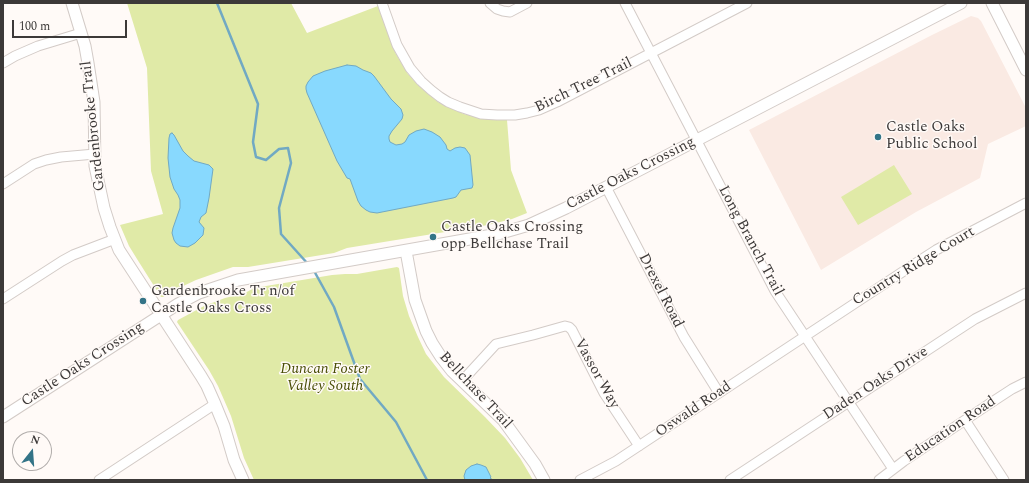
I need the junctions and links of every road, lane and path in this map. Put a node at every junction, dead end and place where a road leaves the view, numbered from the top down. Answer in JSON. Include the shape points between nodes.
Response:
{"nodes":[{"id":1,"x":72,"y":3,"type":"edge"},
{"id":2,"x":382,"y":3,"type":"edge"},
{"id":3,"x":490,"y":3,"type":"edge"},
{"id":4,"x":527,"y":3,"type":"edge"},
{"id":5,"x":625,"y":3,"type":"edge"},
{"id":6,"x":747,"y":3,"type":"edge"},
{"id":7,"x":961,"y":3,"type":"edge"},
{"id":8,"x":992,"y":3,"type":"edge"},
{"id":9,"x":81,"y":33,"type":"junction"},
{"id":10,"x":651,"y":53,"type":"junction"},
{"id":11,"x":3,"y":64,"type":"edge"},
{"id":12,"x":1026,"y":70,"type":"edge"},
{"id":13,"x":696,"y":140,"type":"junction"},
{"id":14,"x":95,"y":154,"type":"junction"},
{"id":15,"x":3,"y":184,"type":"edge"},
{"id":16,"x":606,"y":187,"type":"junction"},
{"id":17,"x":1026,"y":203,"type":"edge"},
{"id":18,"x":115,"y":239,"type":"junction"},
{"id":19,"x":406,"y":251,"type":"junction"},
{"id":20,"x":1026,"y":293,"type":"edge"},
{"id":21,"x":3,"y":299,"type":"edge"},
{"id":22,"x":161,"y":315,"type":"junction"},
{"id":23,"x":805,"y":336,"type":"junction"},
{"id":24,"x":462,"y":381,"type":"junction"},
{"id":25,"x":1026,"y":382,"type":"edge"},
{"id":26,"x":719,"y":393,"type":"junction"},
{"id":27,"x":848,"y":402,"type":"junction"},
{"id":28,"x":216,"y":404,"type":"junction"},
{"id":29,"x":3,"y":417,"type":"edge"},
{"id":30,"x":965,"y":420,"type":"junction"},
{"id":31,"x":639,"y":446,"type":"junction"},
{"id":32,"x":893,"y":469,"type":"junction"},
{"id":33,"x":99,"y":480,"type":"edge"},
{"id":34,"x":243,"y":480,"type":"edge"},
{"id":35,"x":544,"y":480,"type":"edge"},
{"id":36,"x":580,"y":480,"type":"edge"},
{"id":37,"x":730,"y":480,"type":"edge"},
{"id":38,"x":879,"y":480,"type":"edge"},
{"id":39,"x":1004,"y":480,"type":"edge"}],
"edges":[{"from":1,"to":9,"type":"street","name":"Gardenbrooke Trail"},
{"from":2,"to":10,"type":"street","name":"Birch Tree Trail","via":[[397,45],[421,81],[448,102],[481,114],[515,115],[539,110]]},
{"from":3,"to":4,"type":"street","via":[[497,9],[510,12]]},
{"from":5,"to":10,"type":"street","name":"Long Branch Trail"},
{"from":6,"to":10,"type":"street","name":"Birch Tree Trail"},
{"from":7,"to":13,"type":"street","name":"Castle Oaks Crossing"},
{"from":8,"to":12,"type":"street"},
{"from":9,"to":11,"type":"street","via":[[38,46]]},
{"from":9,"to":14,"type":"street","name":"Gardenbrooke Trail","via":[[94,102]]},
{"from":10,"to":13,"type":"street","name":"Long Branch Trail"},
{"from":13,"to":16,"type":"street","name":"Castle Oaks Crossing"},
{"from":13,"to":23,"type":"street","name":"Long Branch Trail","via":[[775,291]]},
{"from":14,"to":15,"type":"street","via":[[46,160],[34,164]]},
{"from":14,"to":18,"type":"street","name":"Gardenbrooke Trail","via":[[104,208]]},
{"from":16,"to":19,"type":"street","name":"Castle Oaks Crossing","via":[[540,221],[518,229]]},
{"from":16,"to":26,"type":"street","name":"Drexel Road","via":[[684,337]]},
{"from":17,"to":23,"type":"street","name":"Country Ridge Court","via":[[936,250]]},
{"from":18,"to":21,"type":"street","via":[[62,261]]},
{"from":18,"to":22,"type":"street","name":"Gardenbrooke Trail"},
{"from":19,"to":22,"type":"street","name":"Castle Oaks Crossing","via":[[238,280],[199,293]]},
{"from":19,"to":24,"type":"street","name":"Bellchase Trail","via":[[415,300],[426,331],[441,357]]},
{"from":20,"to":27,"type":"street","name":"Daden Oaks Drive","via":[[975,319]]},
{"from":22,"to":28,"type":"street","name":"Gardenbrooke Trail"},
{"from":22,"to":29,"type":"street","name":"Castle Oaks Crossing"},
{"from":23,"to":26,"type":"street","name":"Oswald Road"},
{"from":23,"to":27,"type":"street","name":"Long Branch Trail"},
{"from":24,"to":31,"type":"street","name":"Vassor Way","via":[[496,344],[568,327],[572,330],[604,392]]},
{"from":24,"to":35,"type":"street","name":"Bellchase Trail","via":[[503,420]]},
{"from":25,"to":30,"type":"street","name":"Education Road"},
{"from":26,"to":31,"type":"street","name":"Oswald Road"},
{"from":27,"to":32,"type":"street","name":"Long Branch Trail"},
{"from":27,"to":37,"type":"street","name":"Daden Oaks Drive"},
{"from":28,"to":33,"type":"street"},
{"from":28,"to":34,"type":"street","name":"Gardenbrooke Trail"},
{"from":30,"to":32,"type":"street","name":"Education Road"},
{"from":30,"to":39,"type":"street"},
{"from":31,"to":36,"type":"street","name":"Oswald Road"},
{"from":32,"to":38,"type":"street","name":"Education Road"}]}
